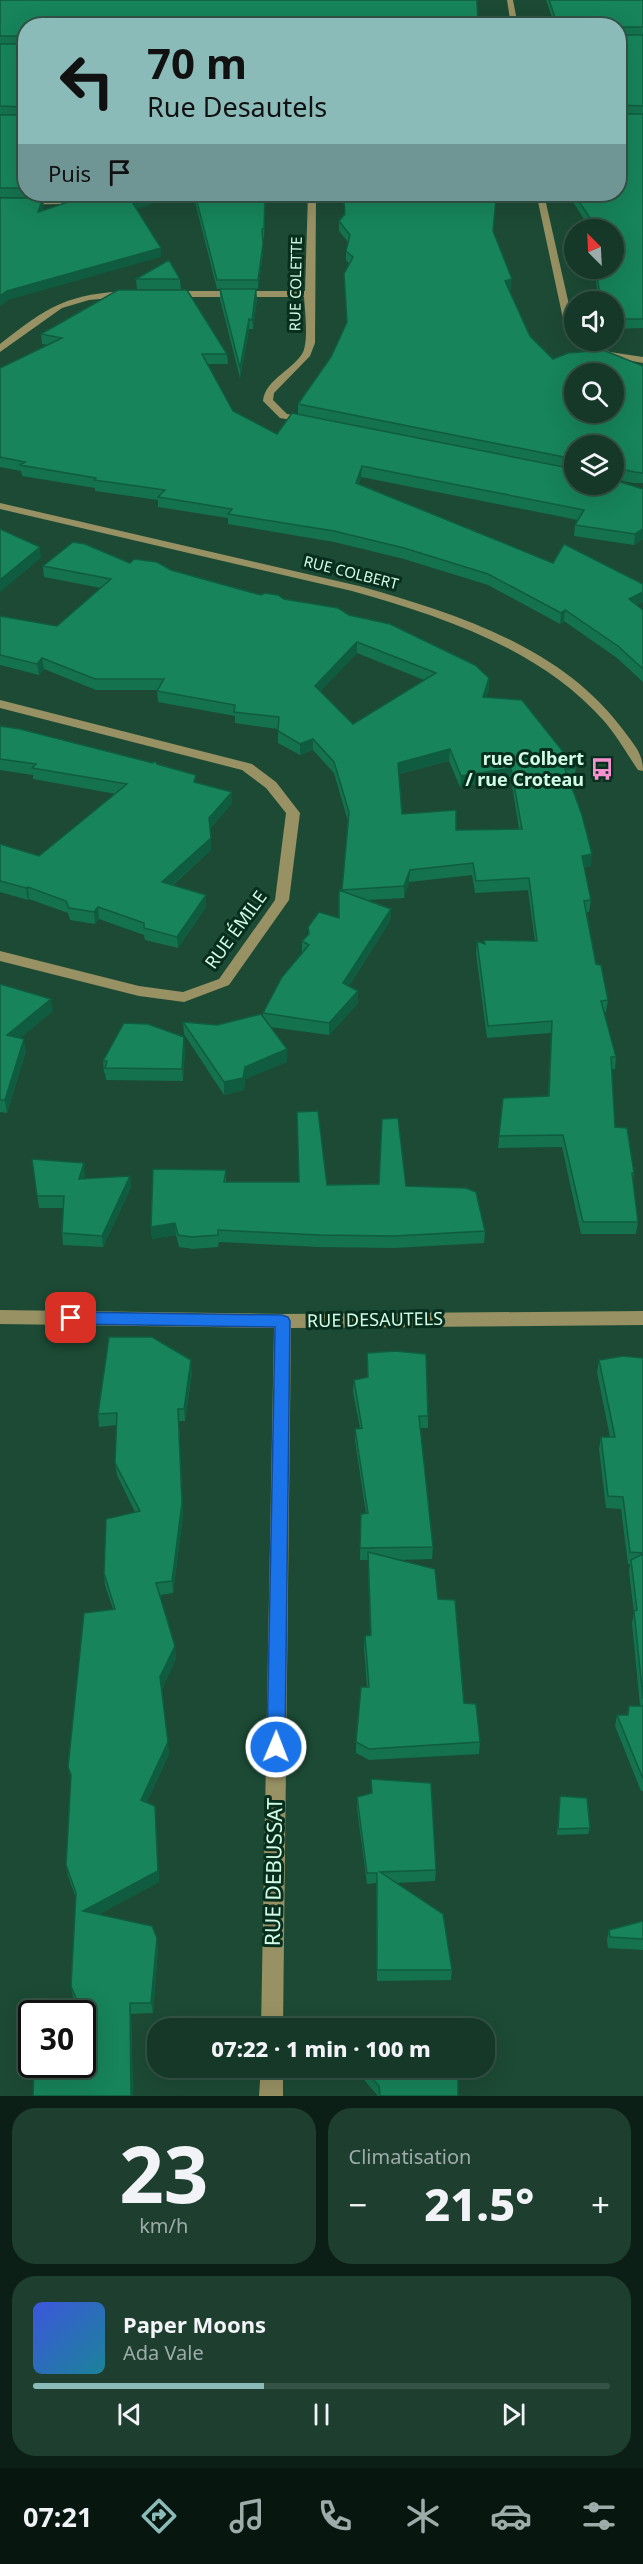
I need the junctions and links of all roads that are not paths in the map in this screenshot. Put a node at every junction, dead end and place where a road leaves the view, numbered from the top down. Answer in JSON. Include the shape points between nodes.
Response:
{"nodes":[{"id":1,"x":510,"y":0,"type":"edge"},
{"id":2,"x":513,"y":18,"type":"edge"},
{"id":3,"x":62,"y":201,"type":"edge"},
{"id":4,"x":312,"y":201,"type":"edge"},
{"id":5,"x":542,"y":201,"type":"edge"},
{"id":6,"x":0,"y":202,"type":"edge"},
{"id":7,"x":136,"y":294,"type":"edge"},
{"id":8,"x":159,"y":294,"type":"edge"},
{"id":9,"x":309,"y":294,"type":"junction"},
{"id":10,"x":564,"y":301,"type":"edge"},
{"id":11,"x":0,"y":349,"type":"edge"},
{"id":12,"x":601,"y":351,"type":"edge"},
{"id":13,"x":643,"y":360,"type":"edge"},
{"id":14,"x":322,"y":423,"type":"edge"},
{"id":15,"x":0,"y":506,"type":"edge"},
{"id":16,"x":0,"y":704,"type":"edge"},
{"id":17,"x":643,"y":767,"type":"edge"},
{"id":18,"x":0,"y":956,"type":"edge"},
{"id":19,"x":0,"y":1317,"type":"edge"},
{"id":20,"x":643,"y":1318,"type":"edge"},
{"id":21,"x":282,"y":1321,"type":"junction"},
{"id":22,"x":272,"y":2018,"type":"edge"},
{"id":23,"x":272,"y":2078,"type":"edge"},
{"id":24,"x":271,"y":2096,"type":"edge"}],
"edges":[{"from":1,"to":2,"type":"street"},
{"from":3,"to":6,"type":"street"},
{"from":4,"to":9,"type":"street","name":"RUE COLETTE"},
{"from":5,"to":10,"type":"street"},
{"from":7,"to":11,"type":"street","via":[[101,294],[61,303]]},
{"from":8,"to":9,"type":"street"},
{"from":9,"to":14,"type":"street","name":"RUE COLETTE","via":[[307,354],[269,392],[268,401],[284,416]]},
{"from":12,"to":13,"type":"street"},
{"from":15,"to":17,"type":"street","name":"RUE COLBERT","via":[[390,597],[460,620],[547,665],[573,685],[630,745]]},
{"from":16,"to":18,"type":"street","name":"RUE ÉMILE","via":[[247,767],[272,784],[293,813],[282,900],[224,982],[184,997],[139,991]]},
{"from":19,"to":21,"type":"street","name":"RUE DESAUTELS"},
{"from":20,"to":21,"type":"street","name":"RUE DESAUTELS"},
{"from":21,"to":22,"type":"street","name":"RUE DEBUSSAT"},
{"from":23,"to":24,"type":"street"}]}
